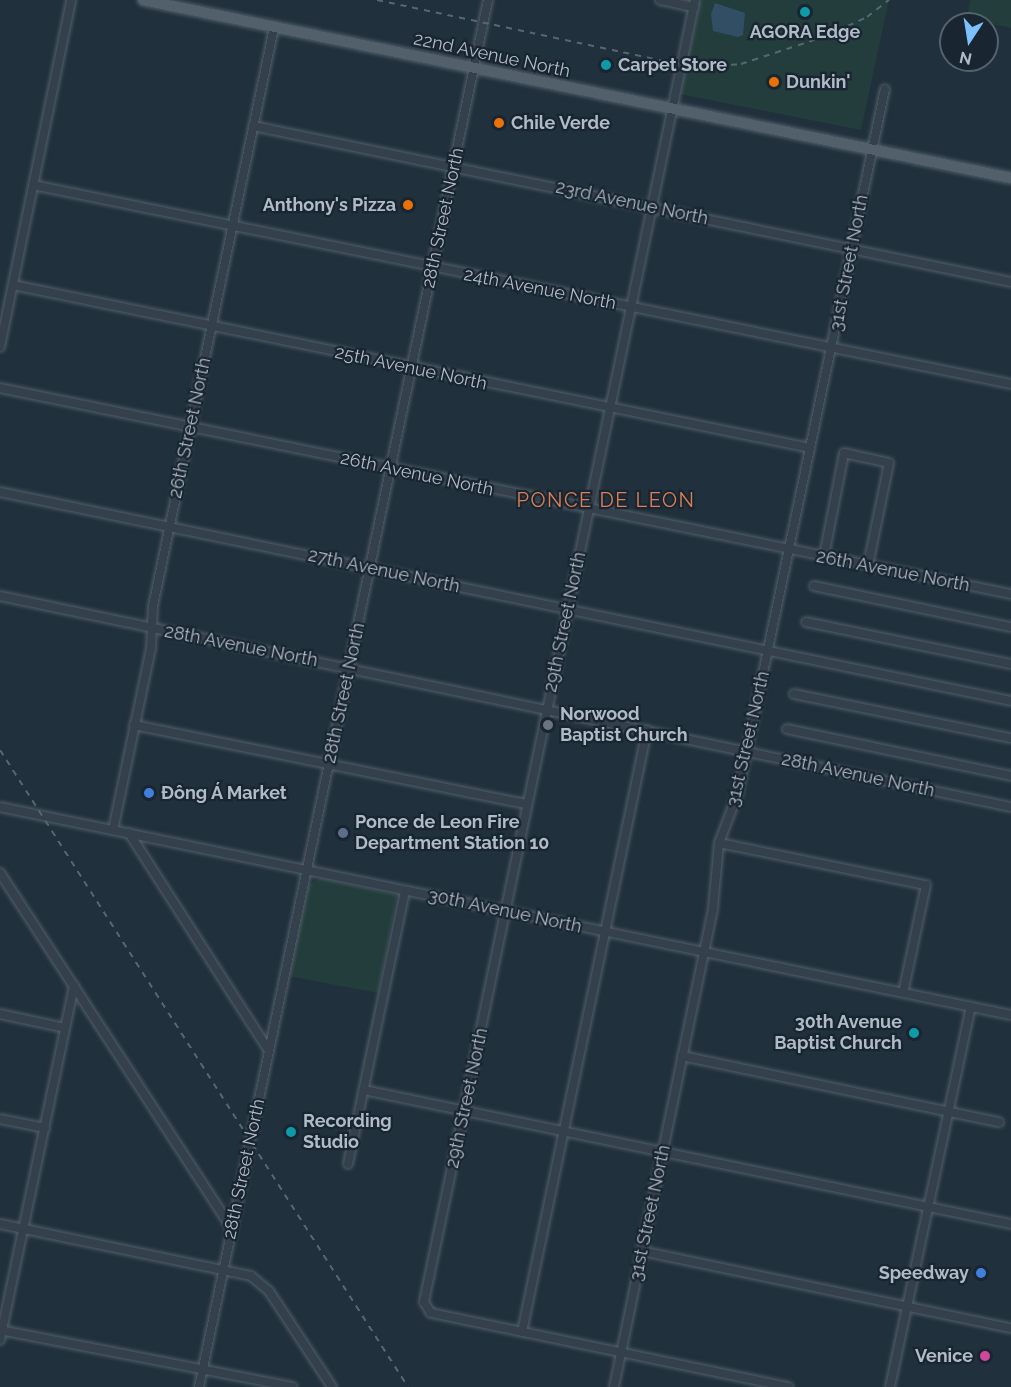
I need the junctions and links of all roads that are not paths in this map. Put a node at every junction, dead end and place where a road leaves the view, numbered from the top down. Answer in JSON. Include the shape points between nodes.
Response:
{"nodes":[{"id":1,"x":71,"y":0,"type":"edge"},
{"id":2,"x":143,"y":0,"type":"edge"},
{"id":3,"x":488,"y":0,"type":"edge"},
{"id":4,"x":660,"y":0,"type":"edge"},
{"id":5,"x":695,"y":4,"type":"edge"},
{"id":6,"x":274,"y":28,"type":"junction"},
{"id":7,"x":474,"y":68,"type":"junction"},
{"id":8,"x":885,"y":89,"type":"dead end"},
{"id":9,"x":672,"y":109,"type":"junction"},
{"id":10,"x":253,"y":126,"type":"junction"},
{"id":11,"x":873,"y":149,"type":"junction"},
{"id":12,"x":454,"y":166,"type":"junction"},
{"id":13,"x":1011,"y":178,"type":"edge"},
{"id":14,"x":33,"y":185,"type":"junction"},
{"id":15,"x":652,"y":207,"type":"junction"},
{"id":16,"x":233,"y":226,"type":"junction"},
{"id":17,"x":852,"y":248,"type":"junction"},
{"id":18,"x":433,"y":267,"type":"junction"},
{"id":19,"x":1011,"y":282,"type":"edge"},
{"id":20,"x":13,"y":285,"type":"junction"},
{"id":21,"x":630,"y":307,"type":"junction"},
{"id":22,"x":211,"y":327,"type":"junction"},
{"id":23,"x":0,"y":347,"type":"edge"},
{"id":24,"x":832,"y":347,"type":"junction"},
{"id":25,"x":412,"y":368,"type":"junction"},
{"id":26,"x":1011,"y":384,"type":"edge"},
{"id":27,"x":0,"y":388,"type":"edge"},
{"id":28,"x":610,"y":408,"type":"junction"},
{"id":29,"x":191,"y":427,"type":"junction"},
{"id":30,"x":810,"y":448,"type":"junction"},
{"id":31,"x":391,"y":468,"type":"junction"},
{"id":32,"x":0,"y":492,"type":"edge"},
{"id":33,"x":589,"y":509,"type":"junction"},
{"id":34,"x":170,"y":527,"type":"junction"},
{"id":35,"x":789,"y":551,"type":"junction"},
{"id":36,"x":824,"y":556,"type":"junction"},
{"id":37,"x":868,"y":565,"type":"junction"},
{"id":38,"x":369,"y":568,"type":"junction"},
{"id":39,"x":814,"y":586,"type":"dead end"},
{"id":40,"x":1011,"y":594,"type":"edge"},
{"id":41,"x":0,"y":596,"type":"edge"},
{"id":42,"x":568,"y":610,"type":"junction"},
{"id":43,"x":806,"y":622,"type":"dead end"},
{"id":44,"x":1011,"y":627,"type":"edge"},
{"id":45,"x":153,"y":628,"type":"junction"},
{"id":46,"x":768,"y":651,"type":"junction"},
{"id":47,"x":1011,"y":664,"type":"edge"},
{"id":48,"x":349,"y":668,"type":"junction"},
{"id":49,"x":794,"y":694,"type":"dead end"},
{"id":50,"x":1011,"y":701,"type":"edge"},
{"id":51,"x":547,"y":710,"type":"junction"},
{"id":52,"x":134,"y":725,"type":"junction"},
{"id":53,"x":787,"y":729,"type":"dead end"},
{"id":54,"x":646,"y":730,"type":"junction"},
{"id":55,"x":1011,"y":738,"type":"edge"},
{"id":56,"x":747,"y":751,"type":"junction"},
{"id":57,"x":329,"y":765,"type":"junction"},
{"id":58,"x":1011,"y":776,"type":"edge"},
{"id":59,"x":527,"y":804,"type":"junction"},
{"id":60,"x":0,"y":807,"type":"edge"},
{"id":61,"x":1011,"y":807,"type":"edge"},
{"id":62,"x":113,"y":830,"type":"junction"},
{"id":63,"x":129,"y":833,"type":"junction"},
{"id":64,"x":719,"y":843,"type":"junction"},
{"id":65,"x":307,"y":870,"type":"junction"},
{"id":66,"x":0,"y":873,"type":"edge"},
{"id":67,"x":405,"y":891,"type":"junction"},
{"id":68,"x":506,"y":911,"type":"junction"},
{"id":69,"x":604,"y":932,"type":"junction"},
{"id":70,"x":704,"y":952,"type":"junction"},
{"id":71,"x":74,"y":986,"type":"junction"},
{"id":72,"x":903,"y":993,"type":"junction"},
{"id":73,"x":971,"y":1007,"type":"junction"},
{"id":74,"x":0,"y":1014,"type":"edge"},
{"id":75,"x":1011,"y":1015,"type":"edge"},
{"id":76,"x":65,"y":1028,"type":"junction"},
{"id":77,"x":269,"y":1051,"type":"junction"},
{"id":78,"x":682,"y":1056,"type":"junction"},
{"id":79,"x":364,"y":1090,"type":"junction"},
{"id":80,"x":949,"y":1110,"type":"junction"},
{"id":81,"x":464,"y":1111,"type":"junction"},
{"id":82,"x":0,"y":1119,"type":"edge"},
{"id":83,"x":999,"y":1122,"type":"dead end"},
{"id":84,"x":45,"y":1128,"type":"junction"},
{"id":85,"x":563,"y":1132,"type":"junction"},
{"id":86,"x":663,"y":1153,"type":"junction"},
{"id":87,"x":348,"y":1164,"type":"dead end"},
{"id":88,"x":928,"y":1208,"type":"junction"},
{"id":89,"x":0,"y":1224,"type":"edge"},
{"id":90,"x":1011,"y":1224,"type":"edge"},
{"id":91,"x":24,"y":1229,"type":"junction"},
{"id":92,"x":232,"y":1229,"type":"junction"},
{"id":93,"x":641,"y":1251,"type":"junction"},
{"id":94,"x":223,"y":1270,"type":"junction"},
{"id":95,"x":907,"y":1307,"type":"junction"},
{"id":96,"x":1011,"y":1328,"type":"edge"},
{"id":97,"x":1,"y":1330,"type":"edge"},
{"id":98,"x":522,"y":1332,"type":"junction"},
{"id":99,"x":0,"y":1340,"type":"edge"},
{"id":100,"x":621,"y":1352,"type":"junction"},
{"id":101,"x":202,"y":1371,"type":"junction"},
{"id":102,"x":199,"y":1387,"type":"edge"},
{"id":103,"x":293,"y":1387,"type":"edge"},
{"id":104,"x":332,"y":1387,"type":"edge"},
{"id":105,"x":614,"y":1387,"type":"edge"},
{"id":106,"x":788,"y":1387,"type":"edge"},
{"id":107,"x":890,"y":1387,"type":"edge"}],
"edges":[{"from":1,"to":14,"type":"street"},
{"from":2,"to":6,"type":"main road","name":"22nd Avenue North"},
{"from":3,"to":7,"type":"street","name":"28th Street North"},
{"from":4,"to":5,"type":"street"},
{"from":5,"to":9,"type":"street","name":"29th Street North"},
{"from":6,"to":7,"type":"main road","name":"22nd Avenue North"},
{"from":6,"to":10,"type":"street","name":"26th Street North"},
{"from":7,"to":9,"type":"main road","name":"22nd Avenue North"},
{"from":7,"to":12,"type":"street","name":"28th Street North"},
{"from":8,"to":11,"type":"street","name":"31st Street North"},
{"from":9,"to":11,"type":"main road","name":"22nd Avenue North"},
{"from":9,"to":15,"type":"street","name":"29th Street North"},
{"from":10,"to":12,"type":"street","name":"23rd Avenue North"},
{"from":10,"to":16,"type":"street","name":"26th Street North"},
{"from":11,"to":13,"type":"main road","name":"22nd Avenue North"},
{"from":11,"to":17,"type":"street","name":"31st Street North"},
{"from":12,"to":15,"type":"street","name":"23rd Avenue North"},
{"from":12,"to":18,"type":"street","name":"28th Street North"},
{"from":14,"to":16,"type":"street","name":"24th Avenue North"},
{"from":14,"to":20,"type":"street"},
{"from":15,"to":17,"type":"street","name":"23rd Avenue North"},
{"from":15,"to":21,"type":"street","name":"29th Street North"},
{"from":16,"to":18,"type":"street","name":"24th Avenue North"},
{"from":16,"to":22,"type":"street","name":"26th Street North"},
{"from":17,"to":19,"type":"street","name":"23rd Avenue North"},
{"from":17,"to":24,"type":"street","name":"31st Street North"},
{"from":18,"to":21,"type":"street","name":"24th Avenue North"},
{"from":18,"to":25,"type":"street","name":"28th Street North"},
{"from":20,"to":22,"type":"street","name":"25th Avenue North"},
{"from":20,"to":23,"type":"street"},
{"from":21,"to":24,"type":"street","name":"24th Avenue North"},
{"from":21,"to":28,"type":"street","name":"29th Street North"},
{"from":22,"to":25,"type":"street","name":"25th Avenue North"},
{"from":22,"to":29,"type":"street","name":"26th Street North"},
{"from":24,"to":26,"type":"street","name":"24th Avenue North"},
{"from":24,"to":30,"type":"street","name":"31st Street North"},
{"from":25,"to":28,"type":"street","name":"25th Avenue North"},
{"from":25,"to":31,"type":"street","name":"28th Street North"},
{"from":27,"to":29,"type":"street","name":"26th Avenue North"},
{"from":28,"to":30,"type":"street","name":"25th Avenue North"},
{"from":28,"to":33,"type":"street","name":"29th Street North"},
{"from":29,"to":31,"type":"street","name":"26th Avenue North"},
{"from":29,"to":34,"type":"street","name":"26th Street North"},
{"from":30,"to":35,"type":"street","name":"31st Street North"},
{"from":31,"to":33,"type":"street","name":"26th Avenue North"},
{"from":31,"to":38,"type":"street","name":"28th Street North"},
{"from":32,"to":34,"type":"street","name":"27th Avenue North"},
{"from":33,"to":35,"type":"street","name":"26th Avenue North"},
{"from":33,"to":42,"type":"street","name":"29th Street North"},
{"from":34,"to":38,"type":"street","name":"27th Avenue North"},
{"from":34,"to":45,"type":"street","name":"26th Street North","via":[[153,606]]},
{"from":35,"to":36,"type":"street","name":"26th Avenue North"},
{"from":35,"to":46,"type":"street","name":"31st Street North"},
{"from":36,"to":37,"type":"street","name":"26th Avenue North"},
{"from":36,"to":37,"type":"street","via":[[844,453],[889,463]]},
{"from":37,"to":40,"type":"street","name":"26th Avenue North"},
{"from":38,"to":42,"type":"street","name":"27th Avenue North"},
{"from":38,"to":48,"type":"street","name":"28th Street North"},
{"from":39,"to":44,"type":"street"},
{"from":41,"to":45,"type":"street","name":"28th Avenue North"},
{"from":42,"to":46,"type":"street","name":"27th Avenue North"},
{"from":42,"to":51,"type":"street","name":"29th Street North"},
{"from":43,"to":47,"type":"street"},
{"from":45,"to":48,"type":"street","name":"28th Avenue North"},
{"from":45,"to":52,"type":"street","name":"26th Street North"},
{"from":46,"to":50,"type":"street","name":"27th Avenue North"},
{"from":46,"to":56,"type":"street","name":"31st Street North"},
{"from":48,"to":51,"type":"street","name":"28th Avenue North"},
{"from":48,"to":57,"type":"street","name":"28th Street North"},
{"from":49,"to":55,"type":"street"},
{"from":51,"to":54,"type":"street","name":"28th Avenue North"},
{"from":51,"to":59,"type":"street","name":"29th Street North"},
{"from":52,"to":57,"type":"street"},
{"from":52,"to":62,"type":"street","name":"26th Street North"},
{"from":53,"to":58,"type":"street"},
{"from":54,"to":56,"type":"street","name":"28th Avenue North"},
{"from":54,"to":69,"type":"street"},
{"from":56,"to":61,"type":"street","name":"28th Avenue North"},
{"from":56,"to":64,"type":"street","name":"31st Street North","via":[[738,793]]},
{"from":57,"to":59,"type":"street"},
{"from":57,"to":65,"type":"street","name":"28th Street North"},
{"from":59,"to":68,"type":"street","name":"29th Street North"},
{"from":60,"to":62,"type":"street","name":"30th Avenue North"},
{"from":62,"to":63,"type":"street","name":"30th Avenue North"},
{"from":63,"to":65,"type":"street","name":"30th Avenue North"},
{"from":63,"to":77,"type":"street"},
{"from":64,"to":70,"type":"street","name":"31st Street North"},
{"from":64,"to":72,"type":"street","via":[[926,885]]},
{"from":65,"to":67,"type":"street","name":"30th Avenue North"},
{"from":65,"to":77,"type":"street","name":"28th Street North"},
{"from":66,"to":71,"type":"street"},
{"from":67,"to":68,"type":"street","name":"30th Avenue North"},
{"from":67,"to":79,"type":"street"},
{"from":68,"to":69,"type":"street","name":"30th Avenue North"},
{"from":68,"to":81,"type":"street","name":"29th Street North"},
{"from":69,"to":70,"type":"street","name":"30th Avenue North"},
{"from":69,"to":85,"type":"street"},
{"from":70,"to":72,"type":"street","name":"30th Avenue North"},
{"from":70,"to":78,"type":"street","name":"31st Street North"},
{"from":71,"to":76,"type":"street"},
{"from":71,"to":92,"type":"street"},
{"from":72,"to":73,"type":"street","name":"30th Avenue North"},
{"from":73,"to":75,"type":"street","name":"30th Avenue North"},
{"from":73,"to":80,"type":"street"},
{"from":74,"to":76,"type":"street"},
{"from":76,"to":84,"type":"street"},
{"from":77,"to":92,"type":"street","name":"28th Street North"},
{"from":78,"to":80,"type":"street"},
{"from":78,"to":86,"type":"street","name":"31st Street North"},
{"from":79,"to":81,"type":"street"},
{"from":79,"to":87,"type":"street"},
{"from":80,"to":83,"type":"street"},
{"from":80,"to":88,"type":"street"},
{"from":81,"to":85,"type":"street"},
{"from":81,"to":98,"type":"street","name":"29th Street North","via":[[424,1302],[432,1313]]},
{"from":82,"to":84,"type":"street"},
{"from":84,"to":91,"type":"street"},
{"from":85,"to":86,"type":"street"},
{"from":85,"to":98,"type":"street"},
{"from":86,"to":88,"type":"street"},
{"from":86,"to":93,"type":"street","name":"31st Street North"},
{"from":88,"to":90,"type":"street"},
{"from":88,"to":95,"type":"street"},
{"from":89,"to":91,"type":"street"},
{"from":91,"to":94,"type":"street"},
{"from":91,"to":97,"type":"street"},
{"from":92,"to":94,"type":"street","name":"28th Street North"},
{"from":93,"to":95,"type":"street"},
{"from":93,"to":100,"type":"street","name":"31st Street North"},
{"from":94,"to":101,"type":"street","name":"28th Street North"},
{"from":94,"to":104,"type":"street","via":[[251,1276],[269,1291]]},
{"from":95,"to":96,"type":"street"},
{"from":95,"to":107,"type":"street"},
{"from":97,"to":99,"type":"street"},
{"from":97,"to":101,"type":"street"},
{"from":98,"to":100,"type":"street"},
{"from":100,"to":105,"type":"street","name":"31st Street North"},
{"from":100,"to":106,"type":"street"},
{"from":101,"to":102,"type":"street","name":"28th Street North"},
{"from":101,"to":103,"type":"street"}]}
